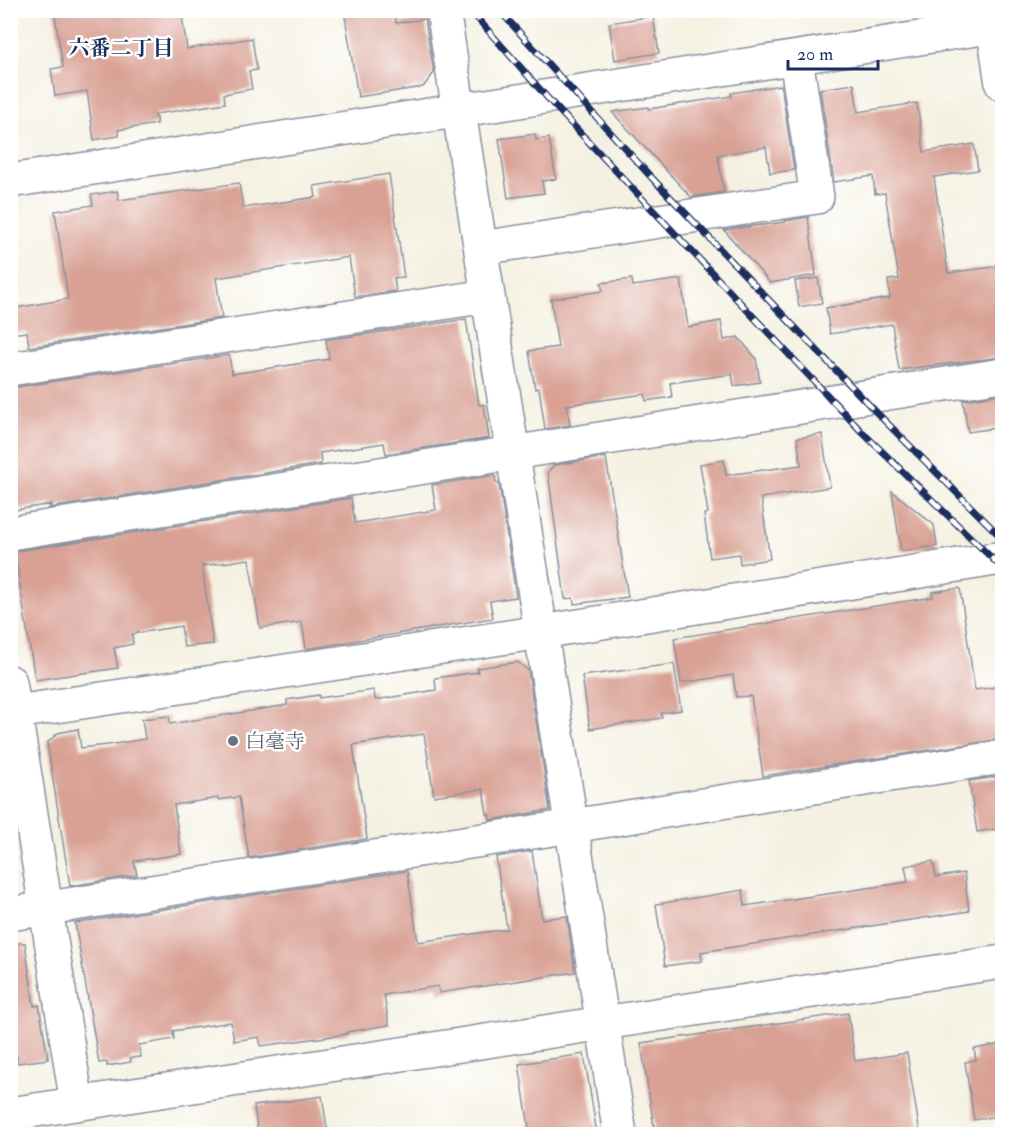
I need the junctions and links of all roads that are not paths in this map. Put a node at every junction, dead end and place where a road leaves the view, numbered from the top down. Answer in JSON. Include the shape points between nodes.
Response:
{"nodes":[{"id":1,"x":443,"y":10,"type":"edge"},
{"id":2,"x":996,"y":21,"type":"edge"},
{"id":3,"x":796,"y":58,"type":"junction"},
{"id":4,"x":1002,"y":84,"type":"edge"},
{"id":5,"x":459,"y":111,"type":"junction"},
{"id":6,"x":10,"y":181,"type":"edge"},
{"id":7,"x":481,"y":248,"type":"junction"},
{"id":8,"x":488,"y":296,"type":"junction"},
{"id":9,"x":10,"y":369,"type":"edge"},
{"id":10,"x":1002,"y":375,"type":"edge"},
{"id":11,"x":513,"y":453,"type":"junction"},
{"id":12,"x":10,"y":533,"type":"edge"},
{"id":13,"x":1002,"y":558,"type":"edge"},
{"id":14,"x":541,"y":632,"type":"junction"},
{"id":15,"x":12,"y":702,"type":"edge"},
{"id":16,"x":1002,"y":757,"type":"edge"},
{"id":17,"x":572,"y":826,"type":"junction"},
{"id":18,"x":46,"y":908,"type":"junction"},
{"id":19,"x":10,"y":914,"type":"edge"},
{"id":20,"x":1002,"y":962,"type":"edge"},
{"id":21,"x":603,"y":1024,"type":"junction"},
{"id":22,"x":76,"y":1104,"type":"junction"},
{"id":23,"x":10,"y":1114,"type":"edge"},
{"id":24,"x":620,"y":1134,"type":"edge"}],
"edges":[{"from":1,"to":5,"type":"street"},
{"from":2,"to":3,"type":"street"},
{"from":2,"to":4,"type":"street"},
{"from":3,"to":5,"type":"street"},
{"from":3,"to":7,"type":"street","via":[[817,197]]},
{"from":5,"to":6,"type":"street"},
{"from":5,"to":7,"type":"street"},
{"from":7,"to":8,"type":"street"},
{"from":8,"to":9,"type":"street"},
{"from":8,"to":11,"type":"street"},
{"from":10,"to":11,"type":"street"},
{"from":11,"to":12,"type":"street"},
{"from":11,"to":14,"type":"street"},
{"from":13,"to":14,"type":"street"},
{"from":14,"to":15,"type":"street"},
{"from":14,"to":17,"type":"street"},
{"from":15,"to":18,"type":"street"},
{"from":16,"to":17,"type":"street"},
{"from":17,"to":18,"type":"street"},
{"from":17,"to":21,"type":"street"},
{"from":18,"to":19,"type":"street"},
{"from":18,"to":22,"type":"street"},
{"from":20,"to":21,"type":"street"},
{"from":21,"to":22,"type":"street"},
{"from":21,"to":24,"type":"street"},
{"from":22,"to":23,"type":"street"}]}
